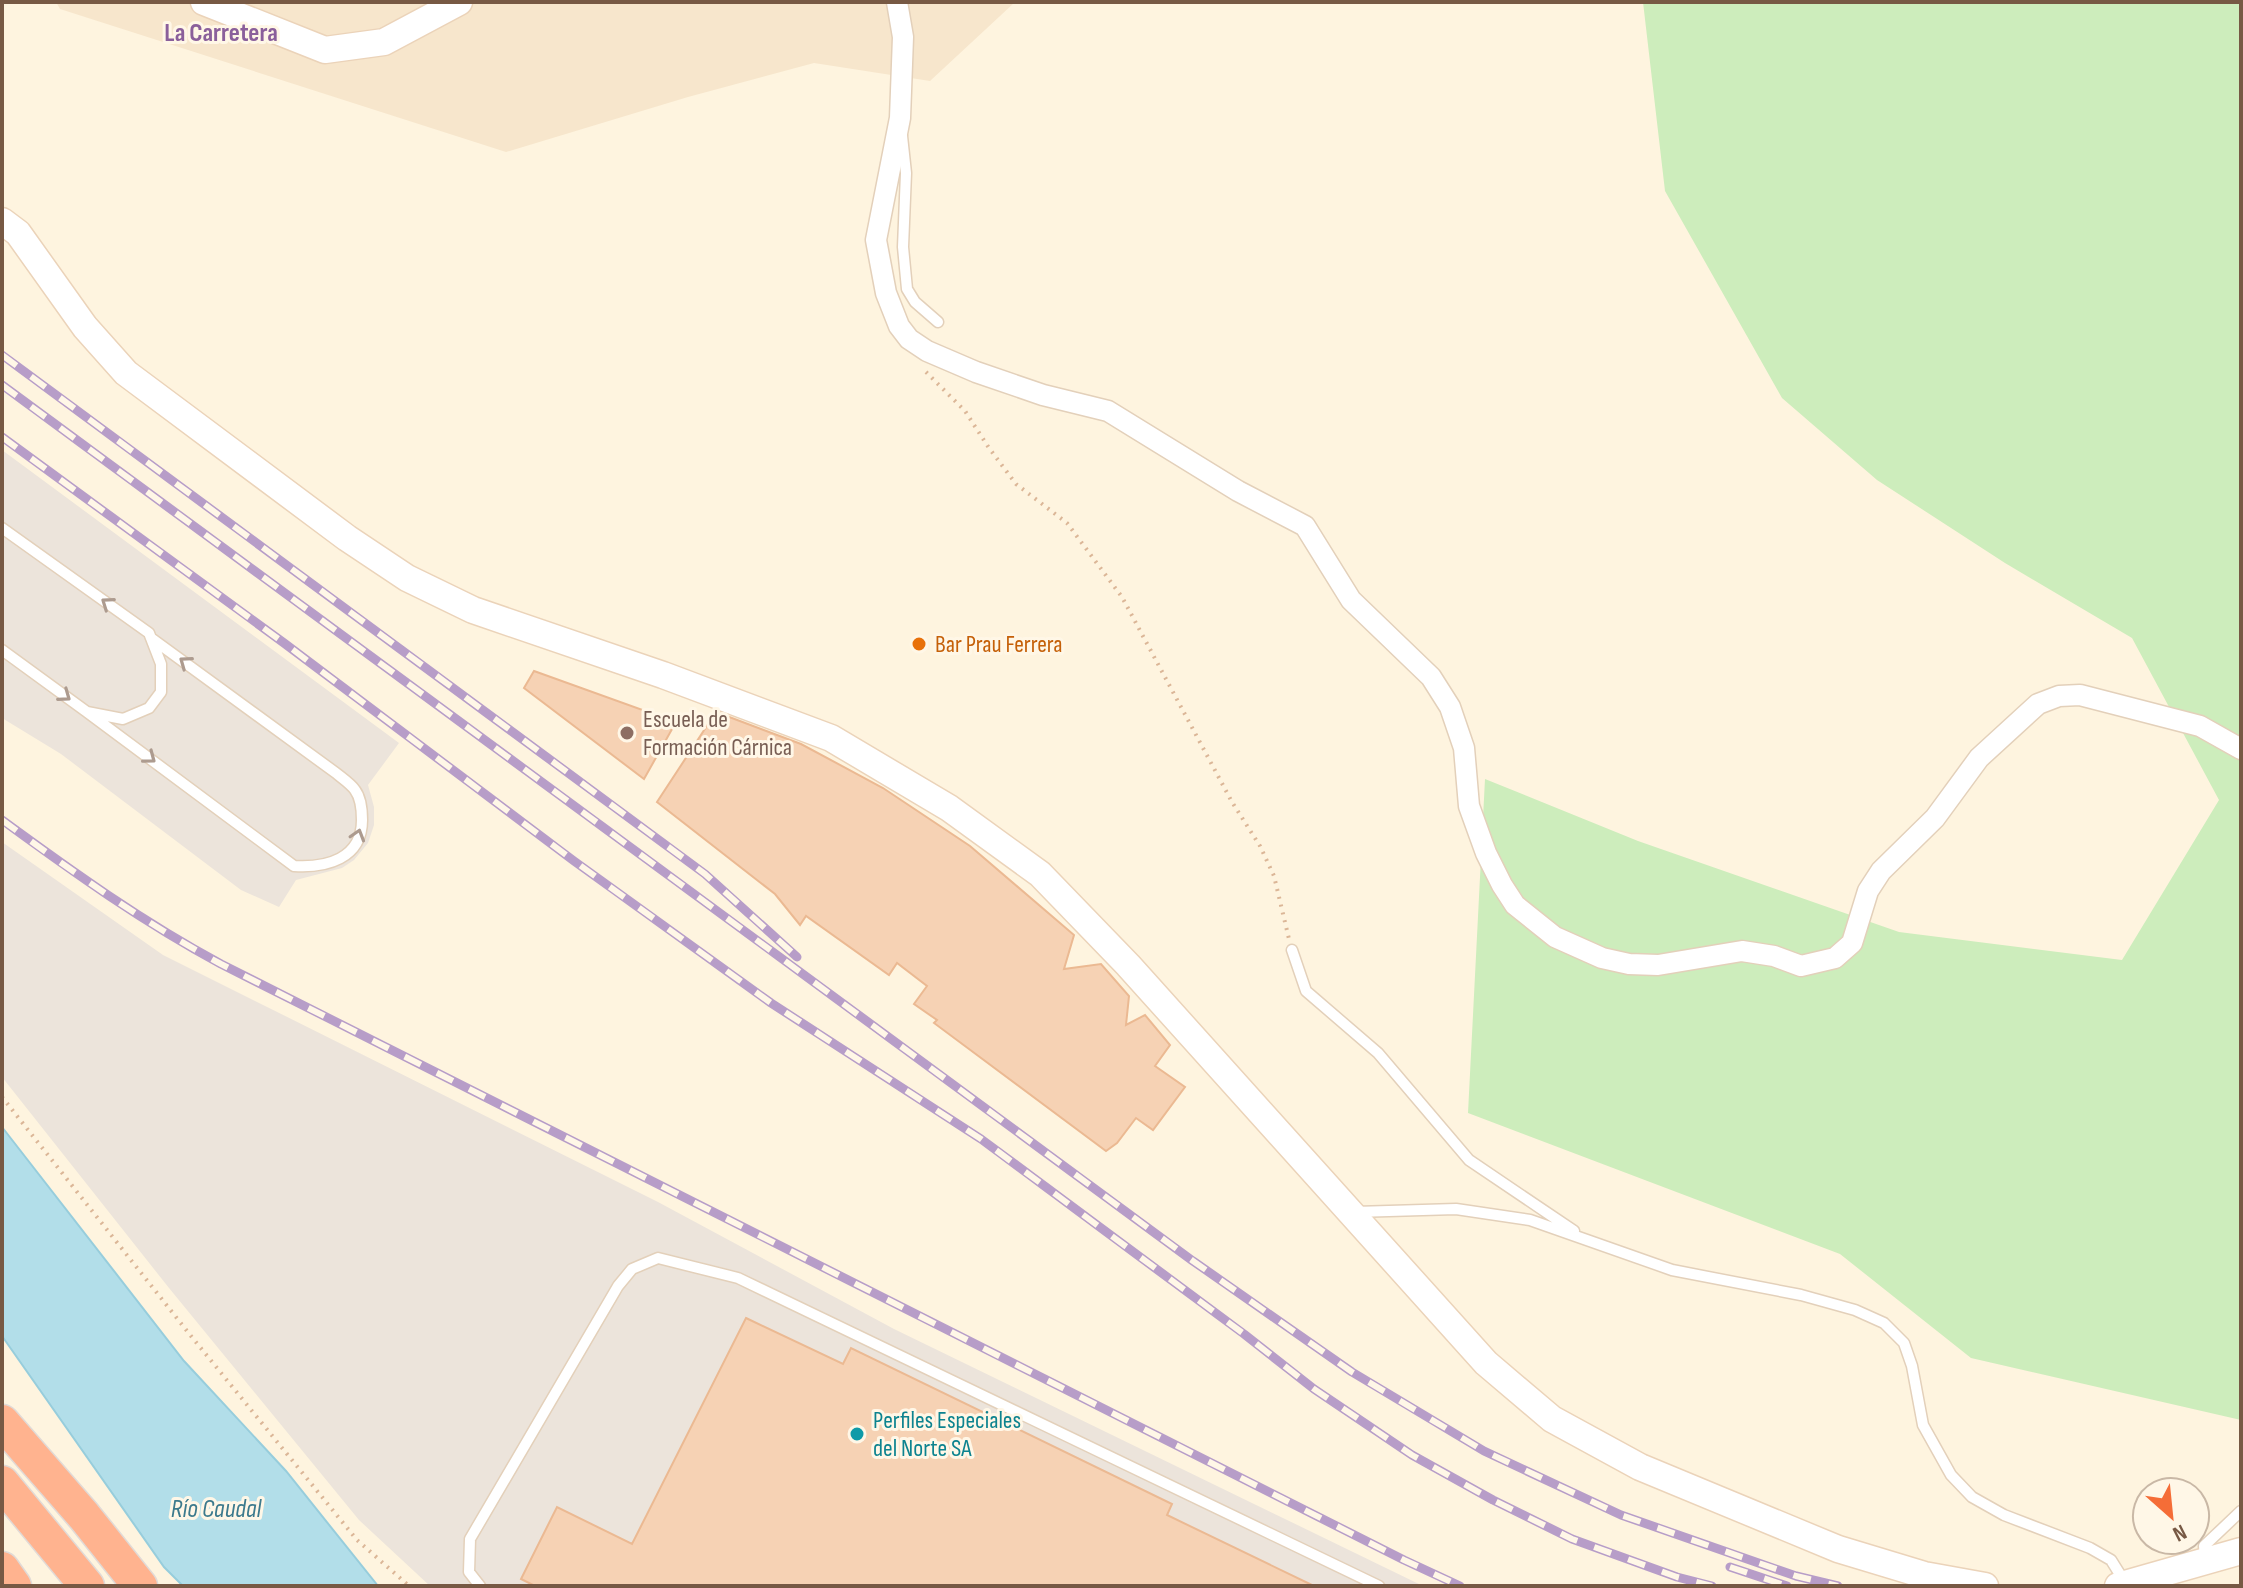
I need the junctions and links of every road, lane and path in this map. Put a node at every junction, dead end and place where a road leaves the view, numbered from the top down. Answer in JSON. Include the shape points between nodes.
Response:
{"nodes":[{"id":1,"x":204,"y":2,"type":"edge"},
{"id":2,"x":459,"y":2,"type":"edge"},
{"id":3,"x":897,"y":2,"type":"edge"},
{"id":4,"x":898,"y":127,"type":"junction"},
{"id":5,"x":2,"y":221,"type":"edge"},
{"id":6,"x":938,"y":322,"type":"dead end"},
{"id":7,"x":922,"y":367,"type":"dead end"},
{"id":8,"x":2,"y":528,"type":"edge"},
{"id":9,"x":151,"y":638,"type":"junction"},
{"id":10,"x":2,"y":650,"type":"edge"},
{"id":11,"x":87,"y":712,"type":"junction"},
{"id":12,"x":2241,"y":749,"type":"edge"},
{"id":13,"x":1292,"y":950,"type":"joint"},
{"id":14,"x":2,"y":1097,"type":"edge"},
{"id":15,"x":1349,"y":1213,"type":"junction"},
{"id":16,"x":1586,"y":1239,"type":"junction"},
{"id":17,"x":2,"y":1422,"type":"edge"},
{"id":18,"x":2,"y":1441,"type":"edge"},
{"id":19,"x":2,"y":1483,"type":"edge"},
{"id":20,"x":2241,"y":1511,"type":"edge"},
{"id":21,"x":2,"y":1517,"type":"edge"},
{"id":22,"x":2241,"y":1551,"type":"edge"},
{"id":23,"x":2205,"y":1563,"type":"junction"},
{"id":24,"x":2,"y":1569,"type":"edge"},
{"id":25,"x":2122,"y":1585,"type":"edge"},
{"id":26,"x":14,"y":1586,"type":"edge"},
{"id":27,"x":56,"y":1586,"type":"edge"},
{"id":28,"x":87,"y":1586,"type":"edge"},
{"id":29,"x":123,"y":1586,"type":"edge"},
{"id":30,"x":140,"y":1586,"type":"edge"},
{"id":31,"x":409,"y":1586,"type":"edge"},
{"id":32,"x":480,"y":1586,"type":"edge"},
{"id":33,"x":1379,"y":1586,"type":"edge"},
{"id":34,"x":1985,"y":1586,"type":"edge"}],
"edges":[{"from":1,"to":2,"type":"street","via":[[325,50],[384,42]]},
{"from":3,"to":4,"type":"street","via":[[903,37]]},
{"from":4,"to":6,"type":"lane","via":[[905,142],[907,289]]},
{"from":4,"to":12,"type":"street","via":[[876,240],[886,293],[909,339],[976,372],[1108,411],[1305,526],[1351,600],[1431,677],[1450,707],[1464,748],[1469,806],[1486,853],[1515,905],[1555,937],[1629,964],[1658,965],[1742,951],[1801,966],[1835,958],[1852,943],[1868,891],[1881,871],[1935,818],[1979,758],[2038,704],[2059,696],[2080,695],[2200,726]]},
{"from":5,"to":15,"type":"street","via":[[18,233],[85,327],[126,373],[407,578],[473,610],[831,738],[949,808],[1040,874]]},
{"from":7,"to":13,"type":"path","via":[[965,411],[1016,484],[1067,523],[1122,597],[1260,846],[1274,876]]},
{"from":9,"to":8,"type":"lane","one_way":true},
{"from":9,"to":11,"type":"lane","via":[[161,664],[161,692],[149,708],[123,719]]},
{"from":11,"to":9,"type":"lane","one_way":true,"via":[[294,866],[336,863],[353,850],[362,830],[356,790]]},
{"from":10,"to":11,"type":"lane","one_way":true},
{"from":13,"to":16,"type":"lane","via":[[1306,991],[1378,1053],[1469,1160]]},
{"from":14,"to":31,"type":"path","via":[[357,1540]]},
{"from":15,"to":16,"type":"lane","via":[[1489,1212]]},
{"from":15,"to":34,"type":"street","via":[[1486,1363],[1552,1419],[1640,1467],[1838,1549],[1924,1575]]},
{"from":16,"to":25,"type":"lane","via":[[1672,1270],[1801,1295],[1884,1323],[1904,1343],[1923,1425],[1951,1475],[1972,1497],[2004,1515],[2111,1560]]},
{"from":17,"to":30,"type":"highway"},
{"from":18,"to":29,"type":"highway"},
{"from":19,"to":28,"type":"highway"},
{"from":20,"to":23,"type":"lane","via":[[2204,1546]]},
{"from":21,"to":27,"type":"highway"},
{"from":22,"to":23,"type":"street"},
{"from":23,"to":25,"type":"street"},
{"from":24,"to":26,"type":"highway"},
{"from":32,"to":33,"type":"lane","via":[[469,1572],[470,1539],[618,1286],[632,1269],[658,1258],[738,1278]]}]}
